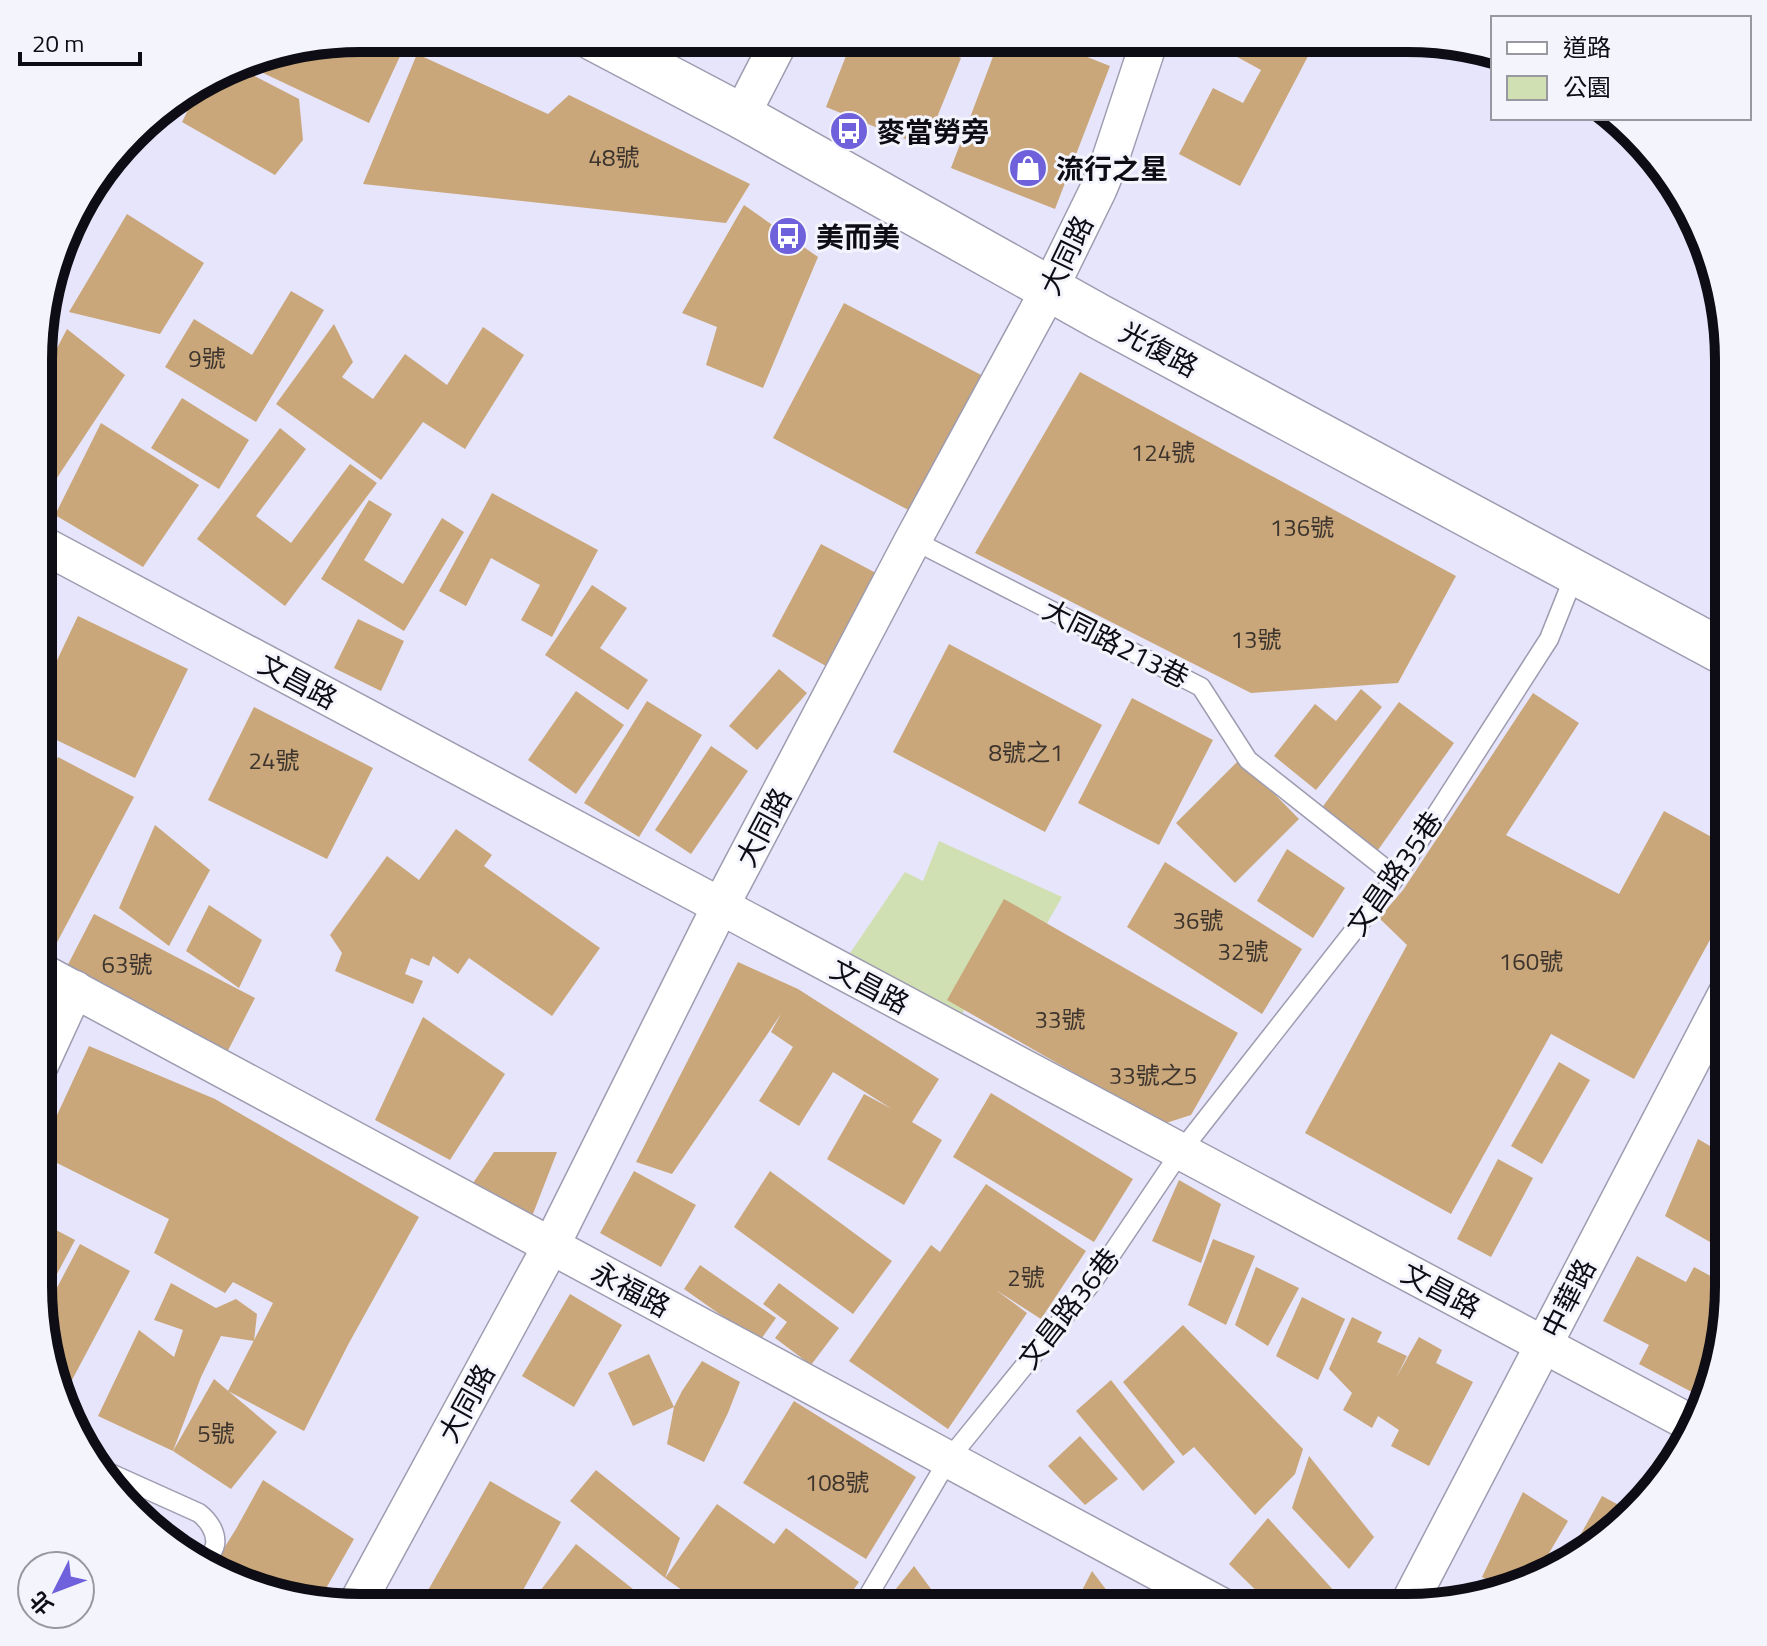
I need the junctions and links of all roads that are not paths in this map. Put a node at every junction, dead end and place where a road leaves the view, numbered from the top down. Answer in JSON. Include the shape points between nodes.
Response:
{"nodes":[{"id":1,"x":620,"y":52,"type":"edge"},
{"id":2,"x":774,"y":52,"type":"edge"},
{"id":3,"x":1146,"y":52,"type":"edge"},
{"id":4,"x":741,"y":116,"type":"junction"},
{"id":5,"x":1050,"y":288,"type":"junction"},
{"id":6,"x":913,"y":540,"type":"junction"},
{"id":7,"x":52,"y":550,"type":"edge"},
{"id":8,"x":1575,"y":574,"type":"junction"},
{"id":9,"x":1715,"y":648,"type":"edge"},
{"id":10,"x":1396,"y":877,"type":"junction"},
{"id":11,"x":720,"y":907,"type":"junction"},
{"id":12,"x":52,"y":977,"type":"edge"},
{"id":13,"x":75,"y":989,"type":"junction"},
{"id":14,"x":1715,"y":1016,"type":"edge"},
{"id":15,"x":52,"y":1039,"type":"edge"},
{"id":16,"x":1181,"y":1151,"type":"junction"},
{"id":17,"x":551,"y":1246,"type":"junction"},
{"id":18,"x":1544,"y":1345,"type":"junction"},
{"id":19,"x":1684,"y":1420,"type":"edge"},
{"id":20,"x":948,"y":1460,"type":"junction"},
{"id":21,"x":119,"y":1477,"type":"edge"},
{"id":22,"x":209,"y":1555,"type":"edge"},
{"id":23,"x":362,"y":1594,"type":"edge"},
{"id":24,"x":869,"y":1594,"type":"edge"},
{"id":25,"x":1199,"y":1594,"type":"edge"},
{"id":26,"x":1414,"y":1594,"type":"edge"}],
"edges":[{"from":1,"to":4,"type":"main road","name":"光復路"},
{"from":2,"to":4,"type":"street"},
{"from":3,"to":5,"type":"street","name":"大同路","via":[[1108,166]]},
{"from":4,"to":5,"type":"main road","name":"光復路"},
{"from":5,"to":6,"type":"street","name":"大同路"},
{"from":5,"to":8,"type":"main road","name":"光復路"},
{"from":6,"to":10,"type":"lane","name":"大同路213巷","via":[[1201,687],[1248,760]]},
{"from":6,"to":11,"type":"street","name":"大同路"},
{"from":7,"to":11,"type":"street","name":"文昌路"},
{"from":8,"to":9,"type":"main road","name":"光復路"},
{"from":8,"to":10,"type":"lane","name":"文昌路35巷","via":[[1549,639]]},
{"from":10,"to":16,"type":"lane","name":"文昌路35巷"},
{"from":11,"to":16,"type":"street","name":"文昌路"},
{"from":11,"to":17,"type":"street","name":"大同路"},
{"from":12,"to":13,"type":"street","name":"永福路"},
{"from":13,"to":15,"type":"street"},
{"from":13,"to":17,"type":"street","name":"永福路"},
{"from":14,"to":18,"type":"street","name":"中華路"},
{"from":16,"to":18,"type":"street","name":"文昌路"},
{"from":16,"to":20,"type":"lane","name":"文昌路36巷","via":[[1094,1280]]},
{"from":17,"to":20,"type":"street","name":"永福路"},
{"from":17,"to":23,"type":"street","name":"大同路"},
{"from":18,"to":19,"type":"street","name":"文昌路"},
{"from":18,"to":26,"type":"street","name":"中華路"},
{"from":20,"to":24,"type":"lane","name":"文昌路36巷"},
{"from":20,"to":25,"type":"street","name":"永福路"},
{"from":21,"to":22,"type":"lane","via":[[209,1521],[215,1545]]}]}
